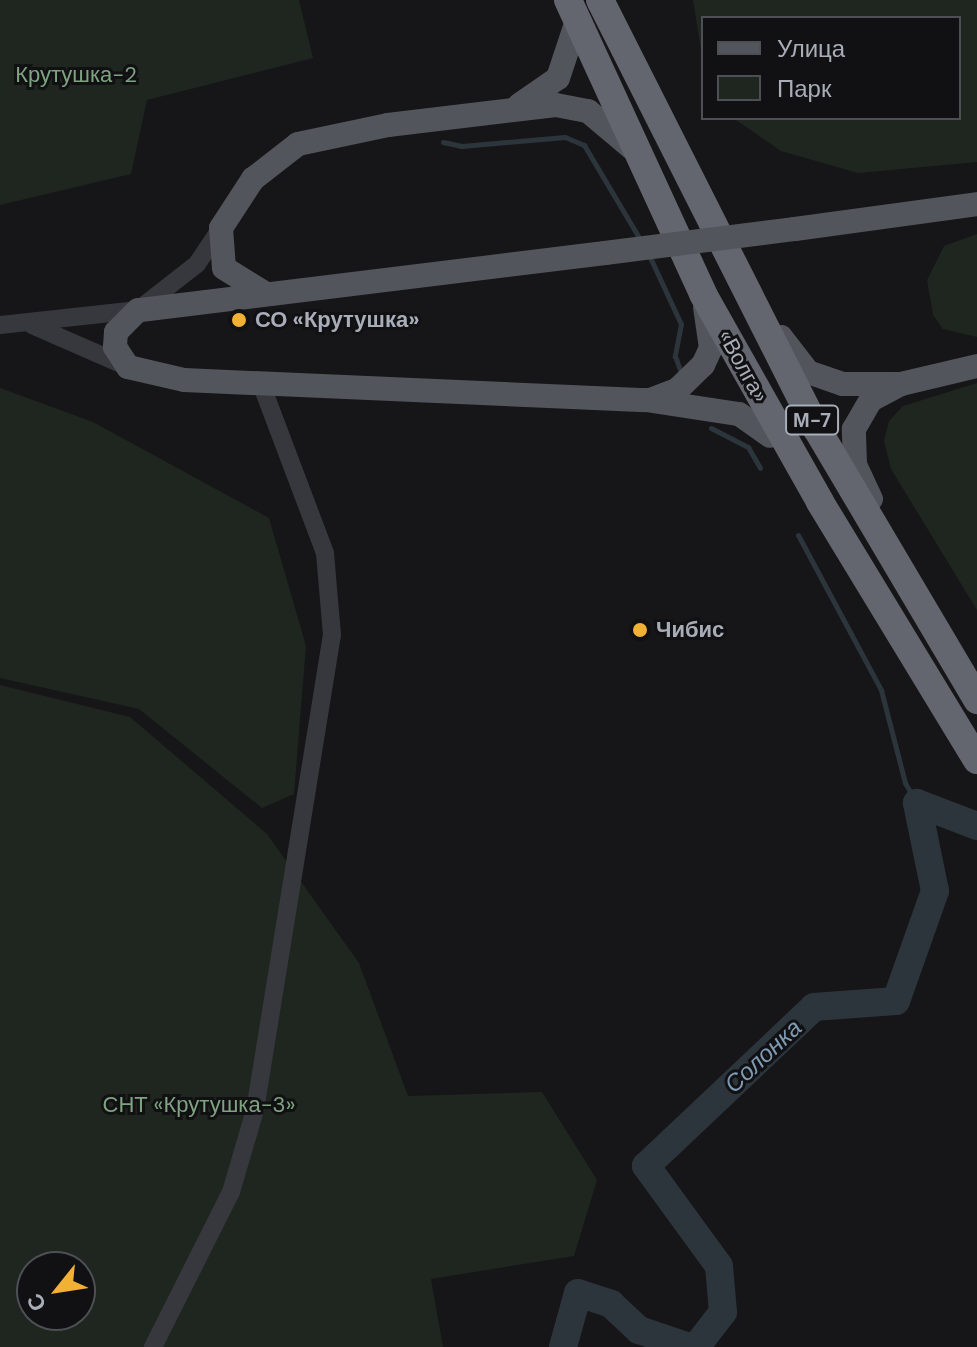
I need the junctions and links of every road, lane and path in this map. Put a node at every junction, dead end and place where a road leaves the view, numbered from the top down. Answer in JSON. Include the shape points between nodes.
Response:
{"nodes":[{"id":1,"x":600,"y":0,"type":"edge"},
{"id":2,"x":572,"y":10,"type":"edge"},
{"id":3,"x":517,"y":106,"type":"junction"},
{"id":4,"x":637,"y":154,"type":"junction"},
{"id":5,"x":977,"y":204,"type":"edge"},
{"id":6,"x":221,"y":228,"type":"junction"},
{"id":7,"x":737,"y":279,"type":"junction"},
{"id":8,"x":268,"y":295,"type":"junction"},
{"id":9,"x":706,"y":307,"type":"junction"},
{"id":10,"x":138,"y":310,"type":"junction"},
{"id":11,"x":26,"y":323,"type":"junction"},
{"id":12,"x":0,"y":325,"type":"edge"},
{"id":13,"x":977,"y":366,"type":"edge"},
{"id":14,"x":128,"y":367,"type":"junction"},
{"id":15,"x":901,"y":384,"type":"junction"},
{"id":16,"x":262,"y":386,"type":"junction"},
{"id":17,"x":646,"y":400,"type":"junction"},
{"id":18,"x":770,"y":436,"type":"junction"},
{"id":19,"x":820,"y":502,"type":"junction"},
{"id":20,"x":895,"y":557,"type":"junction"},
{"id":21,"x":977,"y":700,"type":"edge"},
{"id":22,"x":976,"y":758,"type":"edge"},
{"id":23,"x":153,"y":1347,"type":"edge"}],
"edges":[{"from":1,"to":7,"type":"highway","name":"«Волга»","number":"М-7"},
{"from":2,"to":3,"type":"main road","via":[[567,63],[558,78]]},
{"from":2,"to":4,"type":"highway","name":"«Волга»","number":"М-7"},
{"from":3,"to":4,"type":"main road","via":[[588,111]]},
{"from":3,"to":6,"type":"main road","via":[[298,144],[253,179]]},
{"from":4,"to":9,"type":"highway","name":"«Волга»","number":"М-7"},
{"from":5,"to":8,"type":"main road","bridge":true},
{"from":6,"to":8,"type":"main road","via":[[224,268]]},
{"from":6,"to":10,"type":"street","via":[[197,264]]},
{"from":7,"to":15,"type":"main road","via":[[808,372],[843,384]]},
{"from":7,"to":20,"type":"highway","name":"«Волга»","number":"М-7","via":[[817,429]]},
{"from":8,"to":10,"type":"main road"},
{"from":9,"to":17,"type":"main road","via":[[711,348],[698,374],[677,390]]},
{"from":9,"to":18,"type":"main road"},
{"from":9,"to":19,"type":"highway","name":"«Волга»","number":"М-7"},
{"from":10,"to":11,"type":"street"},
{"from":10,"to":14,"type":"main road","via":[[116,332],[115,347]]},
{"from":11,"to":12,"type":"street"},
{"from":11,"to":14,"type":"street"},
{"from":13,"to":15,"type":"main road"},
{"from":14,"to":16,"type":"main road","via":[[184,380]]},
{"from":15,"to":20,"type":"main road","via":[[871,400],[852,438],[855,464]]},
{"from":16,"to":17,"type":"main road"},
{"from":16,"to":23,"type":"street","via":[[325,553],[332,635],[255,1110],[231,1192]]},
{"from":17,"to":18,"type":"main road","via":[[739,414]]},
{"from":18,"to":19,"type":"main road"},
{"from":19,"to":22,"type":"highway","name":"«Волга»","number":"М-7"},
{"from":20,"to":21,"type":"highway","name":"«Волга»","number":"М-7"}]}
